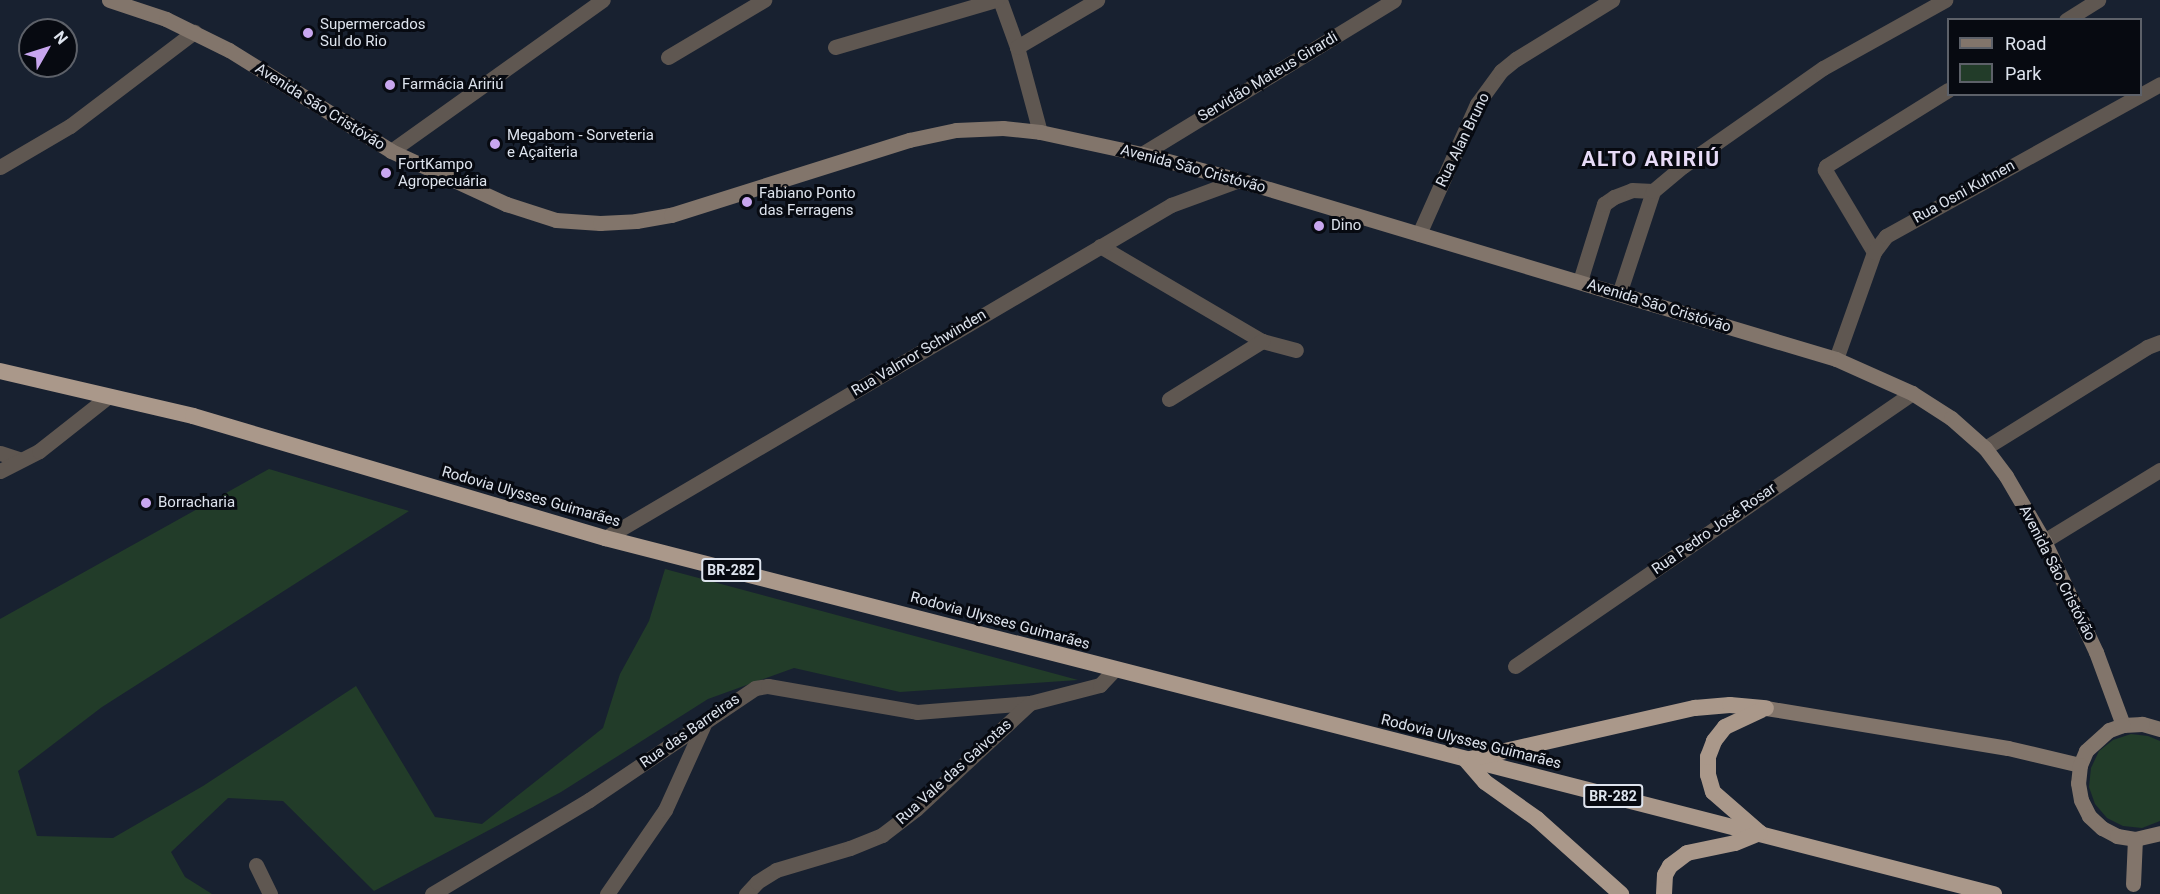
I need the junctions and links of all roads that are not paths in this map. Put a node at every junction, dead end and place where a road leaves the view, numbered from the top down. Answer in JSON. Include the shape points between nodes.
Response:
{"nodes":[{"id":1,"x":109,"y":0,"type":"edge"},
{"id":2,"x":603,"y":0,"type":"edge"},
{"id":3,"x":764,"y":0,"type":"edge"},
{"id":4,"x":996,"y":0,"type":"edge"},
{"id":5,"x":1000,"y":0,"type":"edge"},
{"id":6,"x":1096,"y":0,"type":"edge"},
{"id":7,"x":1394,"y":0,"type":"edge"},
{"id":8,"x":1612,"y":0,"type":"edge"},
{"id":9,"x":1945,"y":0,"type":"edge"},
{"id":10,"x":2098,"y":0,"type":"edge"},
{"id":11,"x":133,"y":3,"type":"edge"},
{"id":12,"x":2069,"y":18,"type":"edge"},
{"id":13,"x":194,"y":32,"type":"junction"},
{"id":14,"x":835,"y":47,"type":"dead end"},
{"id":15,"x":1017,"y":47,"type":"junction"},
{"id":16,"x":668,"y":57,"type":"dead end"},
{"id":17,"x":2160,"y":84,"type":"edge"},
{"id":18,"x":1947,"y":91,"type":"edge"},
{"id":19,"x":2142,"y":94,"type":"edge"},
{"id":20,"x":2138,"y":96,"type":"edge"},
{"id":21,"x":1040,"y":132,"type":"junction"},
{"id":22,"x":391,"y":151,"type":"junction"},
{"id":23,"x":1142,"y":154,"type":"junction"},
{"id":24,"x":0,"y":167,"type":"edge"},
{"id":25,"x":1239,"y":180,"type":"junction"},
{"id":26,"x":1653,"y":192,"type":"junction"},
{"id":27,"x":1419,"y":234,"type":"junction"},
{"id":28,"x":1100,"y":246,"type":"junction"},
{"id":29,"x":1874,"y":252,"type":"junction"},
{"id":30,"x":1580,"y":281,"type":"junction"},
{"id":31,"x":1620,"y":294,"type":"junction"},
{"id":32,"x":1262,"y":341,"type":"junction"},
{"id":33,"x":2160,"y":342,"type":"edge"},
{"id":34,"x":1296,"y":350,"type":"dead end"},
{"id":35,"x":1836,"y":359,"type":"junction"},
{"id":36,"x":0,"y":371,"type":"edge"},
{"id":37,"x":1912,"y":393,"type":"junction"},
{"id":38,"x":109,"y":396,"type":"junction"},
{"id":39,"x":1169,"y":399,"type":"dead end"},
{"id":40,"x":1985,"y":448,"type":"junction"},
{"id":41,"x":0,"y":453,"type":"edge"},
{"id":42,"x":19,"y":459,"type":"junction"},
{"id":43,"x":2160,"y":470,"type":"edge"},
{"id":44,"x":0,"y":471,"type":"edge"},
{"id":45,"x":605,"y":538,"type":"junction"},
{"id":46,"x":2044,"y":541,"type":"junction"},
{"id":47,"x":1515,"y":666,"type":"dead end"},
{"id":48,"x":1114,"y":670,"type":"junction"},
{"id":49,"x":1030,"y":703,"type":"junction"},
{"id":50,"x":1766,"y":708,"type":"junction"},
{"id":51,"x":704,"y":724,"type":"junction"},
{"id":52,"x":2123,"y":725,"type":"junction"},
{"id":53,"x":2160,"y":729,"type":"edge"},
{"id":54,"x":1466,"y":759,"type":"junction"},
{"id":55,"x":2080,"y":765,"type":"junction"},
{"id":56,"x":1760,"y":833,"type":"junction"},
{"id":57,"x":2160,"y":833,"type":"edge"},
{"id":58,"x":2135,"y":839,"type":"junction"},
{"id":59,"x":256,"y":865,"type":"dead end"},
{"id":60,"x":2133,"y":884,"type":"dead end"},
{"id":61,"x":270,"y":894,"type":"edge"},
{"id":62,"x":432,"y":894,"type":"edge"},
{"id":63,"x":607,"y":894,"type":"edge"},
{"id":64,"x":746,"y":894,"type":"edge"},
{"id":65,"x":1621,"y":894,"type":"edge"},
{"id":66,"x":1664,"y":894,"type":"edge"},
{"id":67,"x":1994,"y":894,"type":"edge"}],
"edges":[{"from":1,"to":11,"type":"main road","name":"Avenida São Cristóvão"},
{"from":2,"to":22,"type":"street"},
{"from":3,"to":16,"type":"street"},
{"from":4,"to":14,"type":"street"},
{"from":5,"to":15,"type":"street"},
{"from":6,"to":15,"type":"street"},
{"from":7,"to":23,"type":"street","name":"Servidão Mateus Girardi"},
{"from":8,"to":27,"type":"street","name":"Rua Alan Bruno","via":[[1516,58],[1488,87]]},
{"from":9,"to":26,"type":"street","via":[[1823,68],[1683,166]]},
{"from":10,"to":12,"type":"street"},
{"from":11,"to":13,"type":"main road","name":"Avenida São Cristóvão"},
{"from":13,"to":22,"type":"main road","name":"Avenida São Cristóvão"},
{"from":13,"to":24,"type":"street","via":[[70,126]]},
{"from":15,"to":21,"type":"street"},
{"from":17,"to":19,"type":"street","name":"Rua Osni Kuhnen"},
{"from":18,"to":29,"type":"street","via":[[1826,166]]},
{"from":20,"to":29,"type":"street","name":"Rua Osni Kuhnen","via":[[1893,230]]},
{"from":21,"to":22,"type":"main road","name":"Avenida São Cristóvão","via":[[1003,128],[956,130],[671,215],[600,224],[556,220],[506,204]]},
{"from":21,"to":23,"type":"main road","name":"Avenida São Cristóvão"},
{"from":23,"to":25,"type":"main road","name":"Avenida São Cristóvão"},
{"from":25,"to":27,"type":"main road","name":"Avenida São Cristóvão"},
{"from":25,"to":28,"type":"street","name":"Rua Valmor Schwinden","via":[[1171,206]]},
{"from":26,"to":30,"type":"street","via":[[1632,190],[1604,204]]},
{"from":26,"to":31,"type":"street"},
{"from":27,"to":30,"type":"main road","name":"Avenida São Cristóvão"},
{"from":28,"to":32,"type":"street"},
{"from":28,"to":45,"type":"street","name":"Rua Valmor Schwinden"},
{"from":29,"to":35,"type":"street","name":"Rua Osni Kuhnen"},
{"from":30,"to":31,"type":"main road","name":"Avenida São Cristóvão"},
{"from":31,"to":35,"type":"main road","name":"Avenida São Cristóvão"},
{"from":32,"to":34,"type":"street"},
{"from":32,"to":39,"type":"street"},
{"from":33,"to":40,"type":"street"},
{"from":35,"to":37,"type":"main road","name":"Avenida São Cristóvão"},
{"from":36,"to":38,"type":"highway","name":"Rodovia Ulysses Guimarães","number":"BR-282"},
{"from":37,"to":40,"type":"main road","name":"Avenida São Cristóvão","via":[[1951,418]]},
{"from":37,"to":47,"type":"street","name":"Rua Pedro José Rosar"},
{"from":38,"to":42,"type":"street","via":[[39,451]]},
{"from":38,"to":45,"type":"highway","name":"Rodovia Ulysses Guimarães","number":"BR-282","via":[[193,416]]},
{"from":40,"to":46,"type":"main road","name":"Avenida São Cristóvão"},
{"from":41,"to":42,"type":"street"},
{"from":42,"to":44,"type":"street"},
{"from":43,"to":46,"type":"street"},
{"from":45,"to":48,"type":"highway","name":"Rodovia Ulysses Guimarães","number":"BR-282"},
{"from":46,"to":52,"type":"main road","name":"Avenida São Cristóvão","via":[[2096,652]]},
{"from":48,"to":49,"type":"street","name":"Rua das Barreiras","via":[[1100,685]]},
{"from":48,"to":54,"type":"highway","name":"Rodovia Ulysses Guimarães","number":"BR-282"},
{"from":49,"to":51,"type":"street","name":"Rua das Barreiras","via":[[916,712],[768,686],[744,694]]},
{"from":49,"to":64,"type":"street","name":"Rua Vale das Gaivotas","via":[[916,809],[882,835],[776,870],[756,882]]},
{"from":50,"to":54,"type":"highway","via":[[1695,708]]},
{"from":50,"to":55,"type":"main road","via":[[2008,748]]},
{"from":50,"to":56,"type":"highway","via":[[1725,727],[1708,757],[1713,792]]},
{"from":51,"to":62,"type":"street","name":"Rua das Barreiras","via":[[589,800]]},
{"from":51,"to":63,"type":"street","via":[[665,810]]},
{"from":52,"to":53,"type":"main road","via":[[2142,724]]},
{"from":52,"to":55,"type":"main road","via":[[2096,739]]},
{"from":54,"to":56,"type":"highway","name":"Rodovia Ulysses Guimarães","number":"BR-282"},
{"from":54,"to":65,"type":"highway","via":[[1485,782],[1537,819]]},
{"from":55,"to":58,"type":"main road","via":[[2081,800],[2090,816],[2117,836]]},
{"from":56,"to":66,"type":"highway","via":[[1735,843],[1687,853],[1670,866],[1665,875]]},
{"from":56,"to":67,"type":"highway","name":"Rodovia Ulysses Guimarães","number":"BR-282"},
{"from":57,"to":58,"type":"main road"},
{"from":58,"to":60,"type":"main road"},
{"from":59,"to":61,"type":"street"}]}
